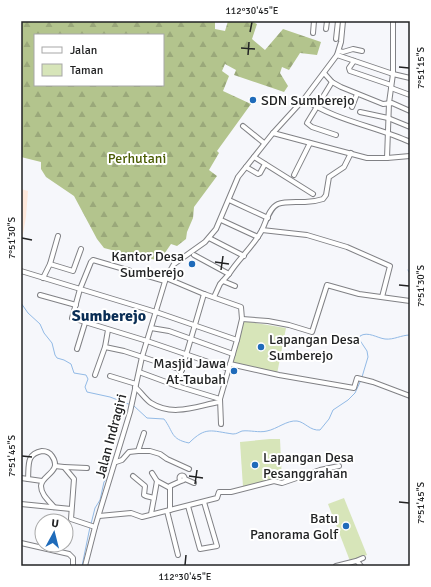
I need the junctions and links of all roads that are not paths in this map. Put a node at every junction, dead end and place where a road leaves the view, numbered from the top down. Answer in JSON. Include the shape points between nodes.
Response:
{"nodes":[{"id":1,"x":314,"y":21,"type":"edge"},
{"id":2,"x":327,"y":21,"type":"edge"},
{"id":3,"x":338,"y":21,"type":"edge"},
{"id":4,"x":343,"y":21,"type":"edge"},
{"id":5,"x":393,"y":21,"type":"edge"},
{"id":6,"x":326,"y":29,"type":"dead end"},
{"id":7,"x":313,"y":33,"type":"dead end"},
{"id":8,"x":336,"y":39,"type":"dead end"},
{"id":9,"x":362,"y":51,"type":"dead end"},
{"id":10,"x":338,"y":53,"type":"junction"},
{"id":11,"x":354,"y":61,"type":"junction"},
{"id":12,"x":324,"y":73,"type":"junction"},
{"id":13,"x":393,"y":74,"type":"junction"},
{"id":14,"x":410,"y":78,"type":"edge"},
{"id":15,"x":332,"y":82,"type":"junction"},
{"id":16,"x":391,"y":87,"type":"junction"},
{"id":17,"x":358,"y":94,"type":"junction"},
{"id":18,"x":410,"y":95,"type":"edge"},
{"id":19,"x":304,"y":99,"type":"junction"},
{"id":20,"x":388,"y":103,"type":"junction"},
{"id":21,"x":352,"y":107,"type":"dead end"},
{"id":22,"x":317,"y":108,"type":"junction"},
{"id":23,"x":410,"y":111,"type":"edge"},
{"id":24,"x":360,"y":112,"type":"dead end"},
{"id":25,"x":388,"y":118,"type":"junction"},
{"id":26,"x":243,"y":126,"type":"dead end"},
{"id":27,"x":410,"y":127,"type":"edge"},
{"id":28,"x":388,"y":132,"type":"junction"},
{"id":29,"x":273,"y":133,"type":"junction"},
{"id":30,"x":336,"y":136,"type":"dead end"},
{"id":31,"x":410,"y":142,"type":"edge"},
{"id":32,"x":264,"y":143,"type":"junction"},
{"id":33,"x":310,"y":143,"type":"junction"},
{"id":34,"x":350,"y":153,"type":"junction"},
{"id":35,"x":410,"y":156,"type":"edge"},
{"id":36,"x":254,"y":157,"type":"junction"},
{"id":37,"x":387,"y":158,"type":"junction"},
{"id":38,"x":265,"y":164,"type":"junction"},
{"id":39,"x":246,"y":167,"type":"junction"},
{"id":40,"x":294,"y":175,"type":"dead end"},
{"id":41,"x":313,"y":194,"type":"dead end"},
{"id":42,"x":229,"y":200,"type":"junction"},
{"id":43,"x":268,"y":218,"type":"junction"},
{"id":44,"x":221,"y":220,"type":"junction"},
{"id":45,"x":262,"y":230,"type":"junction"},
{"id":46,"x":58,"y":236,"type":"dead end"},
{"id":47,"x":209,"y":238,"type":"junction"},
{"id":48,"x":258,"y":238,"type":"junction"},
{"id":49,"x":81,"y":249,"type":"dead end"},
{"id":50,"x":194,"y":255,"type":"dead end"},
{"id":51,"x":244,"y":256,"type":"junction"},
{"id":52,"x":50,"y":264,"type":"junction"},
{"id":53,"x":21,"y":271,"type":"edge"},
{"id":54,"x":229,"y":274,"type":"junction"},
{"id":55,"x":43,"y":278,"type":"junction"},
{"id":56,"x":166,"y":280,"type":"junction"},
{"id":57,"x":223,"y":281,"type":"junction"},
{"id":58,"x":235,"y":286,"type":"dead end"},
{"id":59,"x":80,"y":290,"type":"junction"},
{"id":60,"x":40,"y":294,"type":"dead end"},
{"id":61,"x":204,"y":294,"type":"junction"},
{"id":62,"x":214,"y":297,"type":"junction"},
{"id":63,"x":382,"y":297,"type":"junction"},
{"id":64,"x":410,"y":301,"type":"edge"},
{"id":65,"x":76,"y":305,"type":"junction"},
{"id":66,"x":156,"y":312,"type":"junction"},
{"id":67,"x":242,"y":319,"type":"junction"},
{"id":68,"x":85,"y":323,"type":"junction"},
{"id":69,"x":194,"y":326,"type":"junction"},
{"id":70,"x":151,"y":328,"type":"junction"},
{"id":71,"x":108,"y":330,"type":"junction"},
{"id":72,"x":191,"y":339,"type":"junction"},
{"id":73,"x":237,"y":340,"type":"junction"},
{"id":74,"x":147,"y":341,"type":"junction"},
{"id":75,"x":105,"y":347,"type":"junction"},
{"id":76,"x":77,"y":349,"type":"dead end"},
{"id":77,"x":233,"y":354,"type":"junction"},
{"id":78,"x":187,"y":356,"type":"junction"},
{"id":79,"x":142,"y":357,"type":"junction"},
{"id":80,"x":230,"y":364,"type":"junction"},
{"id":81,"x":228,"y":369,"type":"junction"},
{"id":82,"x":182,"y":370,"type":"junction"},
{"id":83,"x":139,"y":372,"type":"junction"},
{"id":84,"x":95,"y":375,"type":"dead end"},
{"id":85,"x":110,"y":376,"type":"dead end"},
{"id":86,"x":136,"y":385,"type":"junction"},
{"id":87,"x":177,"y":386,"type":"junction"},
{"id":88,"x":410,"y":396,"type":"edge"},
{"id":89,"x":220,"y":401,"type":"junction"},
{"id":90,"x":221,"y":424,"type":"dead end"},
{"id":91,"x":144,"y":433,"type":"dead end"},
{"id":92,"x":138,"y":451,"type":"junction"},
{"id":93,"x":116,"y":462,"type":"junction"},
{"id":94,"x":55,"y":466,"type":"junction"},
{"id":95,"x":338,"y":466,"type":"dead end"},
{"id":96,"x":64,"y":467,"type":"junction"},
{"id":97,"x":87,"y":468,"type":"dead end"},
{"id":98,"x":189,"y":469,"type":"dead end"},
{"id":99,"x":152,"y":473,"type":"dead end"},
{"id":100,"x":133,"y":476,"type":"dead end"},
{"id":101,"x":21,"y":478,"type":"edge"},
{"id":102,"x":28,"y":479,"type":"junction"},
{"id":103,"x":42,"y":480,"type":"junction"},
{"id":104,"x":158,"y":481,"type":"junction"},
{"id":105,"x":194,"y":483,"type":"dead end"},
{"id":106,"x":170,"y":488,"type":"junction"},
{"id":107,"x":154,"y":498,"type":"junction"},
{"id":108,"x":204,"y":502,"type":"junction"},
{"id":109,"x":21,"y":504,"type":"edge"},
{"id":110,"x":188,"y":506,"type":"junction"},
{"id":111,"x":54,"y":507,"type":"junction"},
{"id":112,"x":71,"y":509,"type":"junction"},
{"id":113,"x":169,"y":511,"type":"junction"},
{"id":114,"x":151,"y":514,"type":"junction"},
{"id":115,"x":99,"y":516,"type":"junction"},
{"id":116,"x":92,"y":526,"type":"junction"},
{"id":117,"x":21,"y":544,"type":"edge"},
{"id":118,"x":178,"y":555,"type":"dead end"},
{"id":119,"x":363,"y":558,"type":"dead end"},
{"id":120,"x":357,"y":560,"type":"junction"},
{"id":121,"x":73,"y":566,"type":"edge"},
{"id":122,"x":85,"y":566,"type":"edge"},
{"id":123,"x":336,"y":566,"type":"edge"},
{"id":124,"x":361,"y":566,"type":"edge"}],
"edges":[{"from":1,"to":7,"type":"street"},
{"from":2,"to":6,"type":"street"},
{"from":3,"to":8,"type":"street"},
{"from":4,"to":10,"type":"street"},
{"from":5,"to":13,"type":"street"},
{"from":9,"to":10,"type":"street","via":[[353,49]]},
{"from":10,"to":11,"type":"street"},
{"from":10,"to":12,"type":"street","name":"Jalan Indragiri"},
{"from":11,"to":13,"type":"street"},
{"from":11,"to":16,"type":"street","via":[[349,68],[350,71]]},
{"from":12,"to":15,"type":"street"},
{"from":12,"to":19,"type":"street","name":"Jalan Indragiri"},
{"from":13,"to":14,"type":"street"},
{"from":13,"to":16,"type":"street"},
{"from":15,"to":17,"type":"street"},
{"from":15,"to":22,"type":"street"},
{"from":16,"to":18,"type":"street"},
{"from":16,"to":20,"type":"street"},
{"from":17,"to":20,"type":"street","via":[[383,104]]},
{"from":17,"to":21,"type":"street"},
{"from":19,"to":22,"type":"street"},
{"from":19,"to":29,"type":"street","name":"Jalan Indragiri"},
{"from":20,"to":23,"type":"street"},
{"from":20,"to":25,"type":"street"},
{"from":22,"to":28,"type":"street","via":[[363,126]]},
{"from":22,"to":30,"type":"street","via":[[307,123]]},
{"from":24,"to":25,"type":"street"},
{"from":25,"to":27,"type":"street"},
{"from":25,"to":28,"type":"street"},
{"from":26,"to":32,"type":"street"},
{"from":28,"to":31,"type":"street"},
{"from":28,"to":37,"type":"street"},
{"from":29,"to":32,"type":"street","name":"Jalan Indragiri"},
{"from":29,"to":33,"type":"street"},
{"from":32,"to":36,"type":"street","name":"Jalan Indragiri"},
{"from":33,"to":34,"type":"street"},
{"from":33,"to":40,"type":"street"},
{"from":34,"to":37,"type":"street","via":[[367,158]]},
{"from":34,"to":43,"type":"street","via":[[344,167],[329,177],[323,199],[279,204],[272,208]]},
{"from":35,"to":37,"type":"street"},
{"from":36,"to":38,"type":"street"},
{"from":36,"to":39,"type":"street","name":"Jalan Indragiri"},
{"from":38,"to":39,"type":"street","via":[[258,174]]},
{"from":38,"to":41,"type":"street"},
{"from":39,"to":42,"type":"street","name":"Jalan Indragiri","via":[[236,181]]},
{"from":42,"to":43,"type":"street"},
{"from":42,"to":44,"type":"street","name":"Jalan Indragiri"},
{"from":43,"to":45,"type":"street"},
{"from":44,"to":47,"type":"street","name":"Jalan Indragiri"},
{"from":44,"to":48,"type":"street"},
{"from":45,"to":48,"type":"street"},
{"from":45,"to":63,"type":"street","via":[[307,235],[348,247],[390,266]]},
{"from":46,"to":52,"type":"street"},
{"from":47,"to":51,"type":"street"},
{"from":47,"to":56,"type":"street","name":"Jalan Indragiri","via":[[174,264]]},
{"from":48,"to":51,"type":"street"},
{"from":49,"to":52,"type":"street","via":[[73,271]]},
{"from":50,"to":54,"type":"street"},
{"from":51,"to":54,"type":"street"},
{"from":52,"to":55,"type":"street"},
{"from":53,"to":55,"type":"street"},
{"from":54,"to":57,"type":"street"},
{"from":55,"to":59,"type":"street"},
{"from":56,"to":59,"type":"street","via":[[95,260],[91,262]]},
{"from":56,"to":61,"type":"street"},
{"from":56,"to":66,"type":"street","name":"Jalan Indragiri"},
{"from":57,"to":58,"type":"street"},
{"from":57,"to":62,"type":"street"},
{"from":59,"to":65,"type":"street"},
{"from":59,"to":66,"type":"street"},
{"from":60,"to":65,"type":"street"},
{"from":61,"to":62,"type":"street"},
{"from":61,"to":69,"type":"street"},
{"from":62,"to":67,"type":"street","via":[[241,307]]},
{"from":63,"to":64,"type":"street"},
{"from":63,"to":67,"type":"street","via":[[326,285],[311,332],[289,325]]},
{"from":65,"to":68,"type":"street","via":[[72,318]]},
{"from":66,"to":69,"type":"street"},
{"from":66,"to":70,"type":"street","name":"Jalan Indragiri"},
{"from":67,"to":73,"type":"street"},
{"from":68,"to":71,"type":"street"},
{"from":68,"to":76,"type":"street"},
{"from":69,"to":72,"type":"street"},
{"from":69,"to":73,"type":"street"},
{"from":70,"to":72,"type":"street"},
{"from":70,"to":74,"type":"street","name":"Jalan Indragiri"},
{"from":71,"to":74,"type":"street"},
{"from":71,"to":75,"type":"street"},
{"from":72,"to":77,"type":"street"},
{"from":72,"to":78,"type":"street"},
{"from":73,"to":77,"type":"street"},
{"from":74,"to":78,"type":"street"},
{"from":74,"to":79,"type":"street","name":"Jalan Indragiri"},
{"from":75,"to":79,"type":"street"},
{"from":75,"to":84,"type":"street"},
{"from":77,"to":80,"type":"street"},
{"from":78,"to":81,"type":"street"},
{"from":78,"to":82,"type":"street"},
{"from":79,"to":82,"type":"street"},
{"from":79,"to":83,"type":"street","name":"Jalan Indragiri"},
{"from":80,"to":81,"type":"street"},
{"from":80,"to":88,"type":"street","via":[[354,388],[358,379]]},
{"from":81,"to":89,"type":"street"},
{"from":82,"to":87,"type":"street"},
{"from":83,"to":86,"type":"street","name":"Jalan Indragiri"},
{"from":83,"to":87,"type":"street"},
{"from":85,"to":86,"type":"street"},
{"from":86,"to":89,"type":"street","via":[[150,402],[170,410],[188,409]]},
{"from":86,"to":93,"type":"street","name":"Jalan Indragiri"},
{"from":87,"to":89,"type":"street"},
{"from":89,"to":90,"type":"street"},
{"from":91,"to":92,"type":"street"},
{"from":92,"to":93,"type":"street","via":[[127,453],[122,460]]},
{"from":92,"to":98,"type":"street","via":[[150,450]]},
{"from":93,"to":115,"type":"street","name":"Jalan Indragiri"},
{"from":94,"to":96,"type":"street"},
{"from":94,"to":102,"type":"street","via":[[54,459],[49,453],[35,452],[30,459]]},
{"from":94,"to":103,"type":"street"},
{"from":95,"to":108,"type":"street","via":[[282,483],[274,481],[231,492],[219,492],[217,498]]},
{"from":96,"to":97,"type":"street"},
{"from":96,"to":112,"type":"street","via":[[75,481]]},
{"from":99,"to":104,"type":"street"},
{"from":100,"to":107,"type":"street","via":[[145,486],[145,496]]},
{"from":101,"to":102,"type":"street"},
{"from":102,"to":103,"type":"street"},
{"from":103,"to":111,"type":"street","via":[[42,492]]},
{"from":104,"to":106,"type":"street"},
{"from":104,"to":107,"type":"street"},
{"from":105,"to":106,"type":"street","via":[[183,480],[171,485]]},
{"from":106,"to":113,"type":"street"},
{"from":107,"to":114,"type":"street"},
{"from":108,"to":110,"type":"street"},
{"from":108,"to":110,"type":"street","via":[[217,546],[199,549]]},
{"from":109,"to":111,"type":"street"},
{"from":110,"to":113,"type":"street"},
{"from":111,"to":112,"type":"street"},
{"from":112,"to":116,"type":"street","via":[[71,519]]},
{"from":113,"to":114,"type":"street"},
{"from":113,"to":118,"type":"street"},
{"from":114,"to":115,"type":"street","via":[[141,517],[129,512]]},
{"from":115,"to":116,"type":"street","name":"Jalan Indragiri"},
{"from":116,"to":122,"type":"street","name":"Jalan Indragiri"},
{"from":117,"to":121,"type":"street","via":[[69,554],[73,558]]},
{"from":119,"to":120,"type":"street"},
{"from":120,"to":123,"type":"street"},
{"from":120,"to":124,"type":"street"}]}
